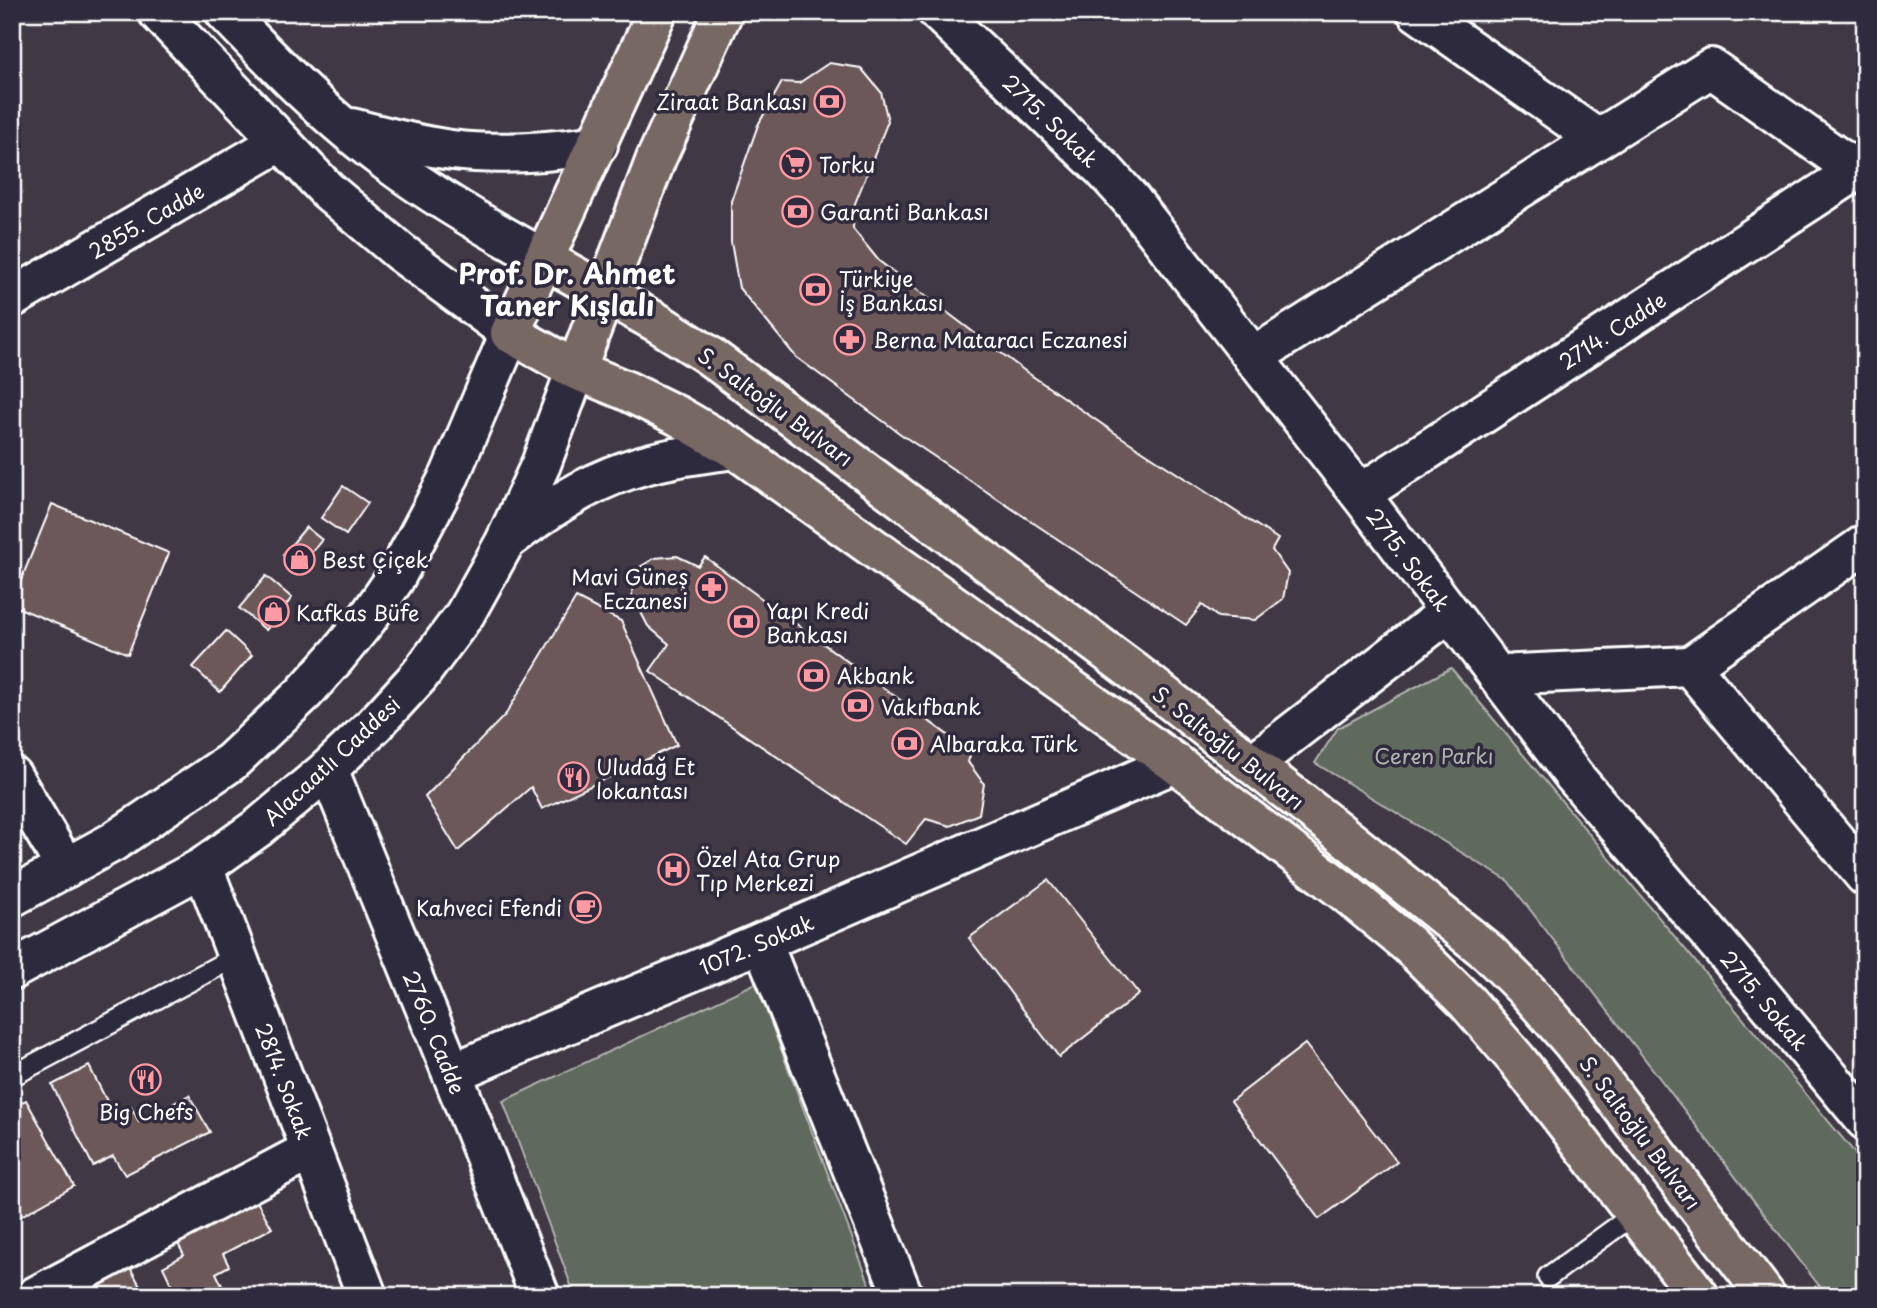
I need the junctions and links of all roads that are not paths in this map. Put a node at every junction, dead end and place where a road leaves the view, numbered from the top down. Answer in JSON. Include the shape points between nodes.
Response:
{"nodes":[{"id":1,"x":158,"y":12,"type":"edge"},
{"id":2,"x":657,"y":12,"type":"edge"},
{"id":3,"x":723,"y":12,"type":"edge"},
{"id":4,"x":1417,"y":12,"type":"edge"},
{"id":5,"x":941,"y":14,"type":"edge"},
{"id":6,"x":241,"y":18,"type":"edge"},
{"id":7,"x":341,"y":125,"type":"junction"},
{"id":8,"x":1598,"y":139,"type":"junction"},
{"id":9,"x":280,"y":142,"type":"junction"},
{"id":10,"x":598,"y":145,"type":"junction"},
{"id":11,"x":1861,"y":168,"type":"edge"},
{"id":12,"x":544,"y":259,"type":"junction"},
{"id":13,"x":605,"y":292,"type":"junction"},
{"id":14,"x":12,"y":298,"type":"edge"},
{"id":15,"x":510,"y":333,"type":"junction"},
{"id":16,"x":1252,"y":357,"type":"junction"},
{"id":17,"x":576,"y":370,"type":"junction"},
{"id":18,"x":735,"y":449,"type":"junction"},
{"id":19,"x":1360,"y":494,"type":"junction"},
{"id":20,"x":505,"y":542,"type":"junction"},
{"id":21,"x":1865,"y":544,"type":"edge"},
{"id":22,"x":1449,"y":612,"type":"junction"},
{"id":23,"x":1690,"y":666,"type":"junction"},
{"id":24,"x":1496,"y":675,"type":"junction"},
{"id":25,"x":1175,"y":763,"type":"junction"},
{"id":26,"x":1252,"y":764,"type":"junction"},
{"id":27,"x":328,"y":769,"type":"junction"},
{"id":28,"x":12,"y":776,"type":"edge"},
{"id":29,"x":203,"y":867,"type":"junction"},
{"id":30,"x":66,"y":868,"type":"junction"},
{"id":31,"x":1865,"y":876,"type":"edge"},
{"id":32,"x":12,"y":897,"type":"edge"},
{"id":33,"x":762,"y":942,"type":"junction"},
{"id":34,"x":237,"y":956,"type":"junction"},
{"id":35,"x":12,"y":970,"type":"edge"},
{"id":36,"x":453,"y":1073,"type":"junction"},
{"id":37,"x":12,"y":1076,"type":"edge"},
{"id":38,"x":1865,"y":1120,"type":"edge"},
{"id":39,"x":312,"y":1150,"type":"junction"},
{"id":40,"x":1636,"y":1213,"type":"junction"},
{"id":41,"x":1548,"y":1277,"type":"dead end"},
{"id":42,"x":36,"y":1296,"type":"edge"},
{"id":43,"x":368,"y":1296,"type":"edge"},
{"id":44,"x":540,"y":1296,"type":"edge"},
{"id":45,"x":903,"y":1296,"type":"edge"},
{"id":46,"x":1699,"y":1296,"type":"edge"},
{"id":47,"x":1766,"y":1296,"type":"edge"}],
"edges":[{"from":1,"to":9,"type":"street"},
{"from":2,"to":10,"type":"main road"},
{"from":3,"to":13,"type":"main road","via":[[656,159]]},
{"from":4,"to":8,"type":"street"},
{"from":5,"to":16,"type":"street","name":"2715. Sokak","via":[[1117,185]]},
{"from":6,"to":7,"type":"street","via":[[280,68]]},
{"from":7,"to":10,"type":"street","via":[[463,151],[536,152]]},
{"from":7,"to":12,"type":"street","via":[[431,192]]},
{"from":8,"to":11,"type":"street","via":[[1711,68]]},
{"from":8,"to":16,"type":"street"},
{"from":9,"to":14,"type":"street","name":"2855. Cadde"},
{"from":9,"to":15,"type":"street","via":[[374,232]]},
{"from":10,"to":12,"type":"main road"},
{"from":11,"to":19,"type":"street","name":"2714. Cadde"},
{"from":12,"to":13,"type":"main road","name":"S. Saltoğlu Bulvarı"},
{"from":12,"to":15,"type":"main road"},
{"from":13,"to":17,"type":"main road"},
{"from":13,"to":26,"type":"main road","name":"S. Saltoğlu Bulvarı","via":[[708,355]]},
{"from":15,"to":17,"type":"main road","name":"S. Saltoğlu Bulvarı"},
{"from":15,"to":30,"type":"street","via":[[450,475],[415,541],[394,580],[337,656],[231,762],[113,842]]},
{"from":16,"to":19,"type":"street","name":"2715. Sokak"},
{"from":17,"to":18,"type":"main road","name":"S. Saltoğlu Bulvarı","via":[[636,395]]},
{"from":17,"to":20,"type":"street","name":"Alacaatlı Caddesi","via":[[541,464]]},
{"from":18,"to":20,"type":"street","via":[[653,463],[602,480]]},
{"from":18,"to":25,"type":"main road","name":"S. Saltoğlu Bulvarı"},
{"from":19,"to":22,"type":"street","name":"2715. Sokak"},
{"from":20,"to":27,"type":"street","name":"Alacaatlı Caddesi","via":[[464,614],[419,676]]},
{"from":21,"to":23,"type":"street"},
{"from":22,"to":24,"type":"street","name":"2715. Sokak"},
{"from":22,"to":26,"type":"street"},
{"from":23,"to":24,"type":"street"},
{"from":23,"to":31,"type":"street"},
{"from":24,"to":38,"type":"street","name":"2715. Sokak","via":[[1574,776]]},
{"from":25,"to":33,"type":"street","name":"1072. Sokak"},
{"from":25,"to":40,"type":"main road","name":"S. Saltoğlu Bulvarı","via":[[1345,892],[1458,993],[1517,1060]]},
{"from":26,"to":47,"type":"main road","name":"S. Saltoğlu Bulvarı","via":[[1488,952],[1529,993],[1572,1042]]},
{"from":27,"to":29,"type":"street","name":"Alacaatlı Caddesi"},
{"from":27,"to":36,"type":"street","name":"2760. Cadde"},
{"from":28,"to":30,"type":"street"},
{"from":29,"to":34,"type":"street","name":"2814. Sokak"},
{"from":29,"to":35,"type":"street","name":"Alacaatlı Caddesi"},
{"from":30,"to":32,"type":"street"},
{"from":33,"to":36,"type":"street","name":"1072. Sokak"},
{"from":33,"to":45,"type":"street"},
{"from":34,"to":37,"type":"lane"},
{"from":34,"to":39,"type":"street","name":"2814. Sokak"},
{"from":36,"to":44,"type":"street","name":"2760. Cadde"},
{"from":39,"to":42,"type":"street"},
{"from":39,"to":43,"type":"street","name":"2814. Sokak"},
{"from":40,"to":41,"type":"lane"},
{"from":40,"to":46,"type":"main road","name":"S. Saltoğlu Bulvarı"}]}
